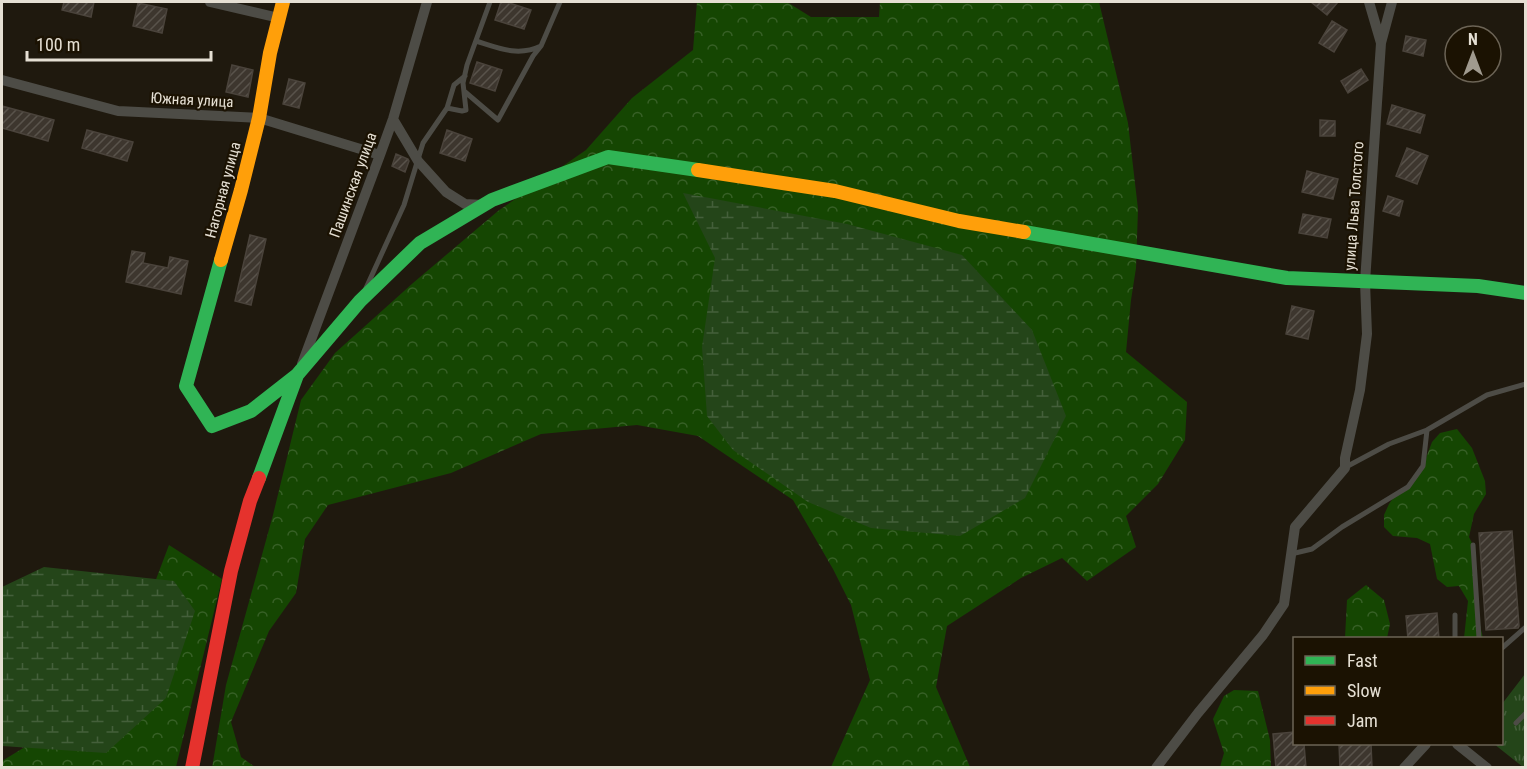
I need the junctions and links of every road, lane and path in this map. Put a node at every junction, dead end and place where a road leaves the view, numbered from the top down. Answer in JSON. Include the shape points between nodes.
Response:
{"nodes":[{"id":1,"x":210,"y":2,"type":"edge"},
{"id":2,"x":283,"y":2,"type":"edge"},
{"id":3,"x":427,"y":2,"type":"edge"},
{"id":4,"x":490,"y":2,"type":"edge"},
{"id":5,"x":560,"y":2,"type":"edge"},
{"id":6,"x":1368,"y":2,"type":"edge"},
{"id":7,"x":1392,"y":2,"type":"edge"},
{"id":8,"x":279,"y":18,"type":"junction"},
{"id":9,"x":476,"y":41,"type":"junction"},
{"id":10,"x":1381,"y":43,"type":"junction"},
{"id":11,"x":541,"y":46,"type":"junction"},
{"id":12,"x":465,"y":76,"type":"junction"},
{"id":13,"x":2,"y":80,"type":"edge"},
{"id":14,"x":464,"y":91,"type":"junction"},
{"id":15,"x":447,"y":108,"type":"junction"},
{"id":16,"x":259,"y":118,"type":"junction"},
{"id":17,"x":393,"y":119,"type":"junction"},
{"id":18,"x":381,"y":155,"type":"junction"},
{"id":19,"x":418,"y":161,"type":"junction"},
{"id":20,"x":483,"y":205,"type":"junction"},
{"id":21,"x":1365,"y":282,"type":"junction"},
{"id":22,"x":1526,"y":293,"type":"edge"},
{"id":23,"x":360,"y":301,"type":"junction"},
{"id":24,"x":297,"y":375,"type":"junction"},
{"id":25,"x":1526,"y":384,"type":"edge"},
{"id":26,"x":1427,"y":430,"type":"junction"},
{"id":27,"x":1345,"y":468,"type":"junction"},
{"id":28,"x":1473,"y":545,"type":"dead end"},
{"id":29,"x":1292,"y":554,"type":"junction"},
{"id":30,"x":1455,"y":615,"type":"dead end"},
{"id":31,"x":1526,"y":627,"type":"edge"},
{"id":32,"x":1455,"y":637,"type":"edge"},
{"id":33,"x":1479,"y":637,"type":"edge"},
{"id":34,"x":1503,"y":647,"type":"edge"},
{"id":35,"x":1526,"y":713,"type":"edge"},
{"id":36,"x":1516,"y":723,"type":"dead end"},
{"id":37,"x":1425,"y":745,"type":"edge"},
{"id":38,"x":1458,"y":745,"type":"edge"},
{"id":39,"x":192,"y":768,"type":"edge"},
{"id":40,"x":1156,"y":768,"type":"edge"},
{"id":41,"x":1404,"y":768,"type":"edge"},
{"id":42,"x":1487,"y":768,"type":"edge"}],
"edges":[{"from":1,"to":8,"type":"street"},
{"from":2,"to":8,"type":"street","name":"Нагорная улица"},
{"from":3,"to":17,"type":"street","name":"Пашинская улица"},
{"from":4,"to":9,"type":"lane"},
{"from":5,"to":11,"type":"lane"},
{"from":6,"to":10,"type":"street","name":"улица Льва Толстого"},
{"from":7,"to":10,"type":"street","name":"улица Льва Толстого"},
{"from":8,"to":16,"type":"street","name":"Нагорная улица"},
{"from":9,"to":11,"type":"lane","via":[[529,52]]},
{"from":9,"to":12,"type":"lane"},
{"from":10,"to":21,"type":"street","name":"улица Льва Толстого"},
{"from":11,"to":14,"type":"lane","via":[[498,120]]},
{"from":12,"to":14,"type":"lane"},
{"from":12,"to":15,"type":"lane","via":[[454,85]]},
{"from":13,"to":16,"type":"street","name":"Южная улица","via":[[118,111]]},
{"from":14,"to":15,"type":"lane","via":[[466,110]]},
{"from":15,"to":19,"type":"lane","via":[[423,143]]},
{"from":16,"to":18,"type":"street","name":"Южная улица"},
{"from":16,"to":24,"type":"street","name":"Нагорная улица","via":[[186,386],[212,426],[251,411]]},
{"from":17,"to":18,"type":"street","name":"Пашинская улица"},
{"from":17,"to":19,"type":"street"},
{"from":18,"to":24,"type":"street","name":"Пашинская улица"},
{"from":19,"to":20,"type":"street","via":[[446,192],[465,204]]},
{"from":19,"to":23,"type":"lane","via":[[404,205]]},
{"from":20,"to":21,"type":"street","via":[[608,157],[835,191],[959,220],[1287,278]]},
{"from":20,"to":23,"type":"street","via":[[420,243]]},
{"from":21,"to":22,"type":"street","name":"улица Льва Толстого","via":[[1478,286]]},
{"from":21,"to":27,"type":"street","via":[[1367,334]]},
{"from":23,"to":24,"type":"street"},
{"from":24,"to":39,"type":"street","via":[[250,501],[231,571]]},
{"from":25,"to":26,"type":"lane","via":[[1487,395]]},
{"from":26,"to":27,"type":"lane","via":[[1389,444]]},
{"from":26,"to":29,"type":"lane","via":[[1423,466],[1408,487],[1312,549]]},
{"from":27,"to":29,"type":"street","via":[[1295,527]]},
{"from":28,"to":33,"type":"lane"},
{"from":29,"to":40,"type":"street","via":[[1284,604],[1263,636]]},
{"from":30,"to":32,"type":"lane"},
{"from":31,"to":34,"type":"lane"},
{"from":35,"to":36,"type":"lane"},
{"from":37,"to":41,"type":"street"},
{"from":38,"to":42,"type":"street"}]}
